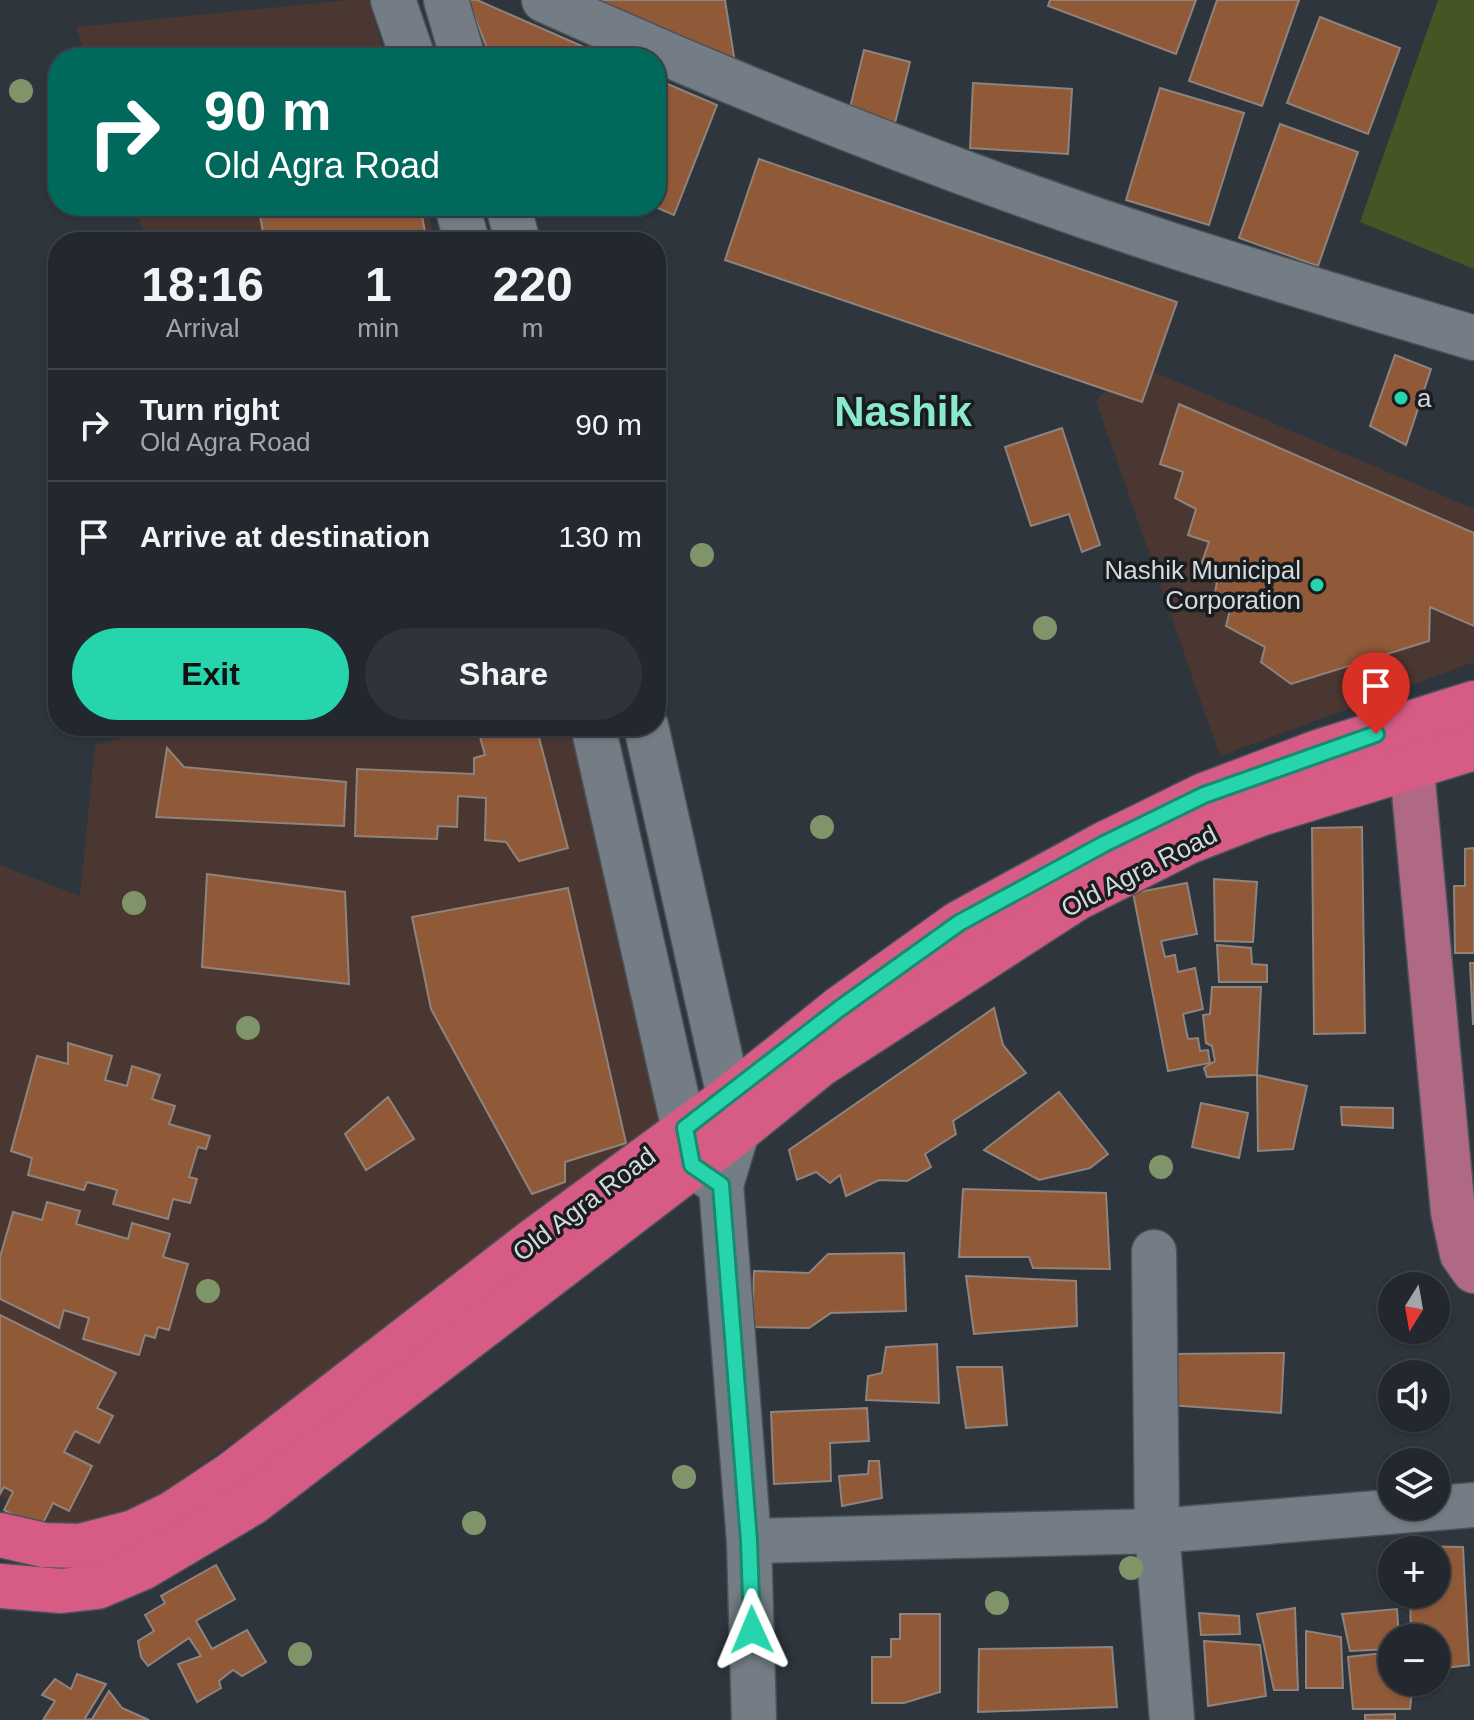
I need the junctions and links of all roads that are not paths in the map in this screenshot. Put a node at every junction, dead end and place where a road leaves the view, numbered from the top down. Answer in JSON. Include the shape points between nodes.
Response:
{"nodes":[{"id":1,"x":393,"y":0,"type":"edge"},
{"id":2,"x":446,"y":0,"type":"edge"},
{"id":3,"x":544,"y":0,"type":"edge"},
{"id":4,"x":410,"y":48,"type":"edge"},
{"id":5,"x":460,"y":48,"type":"edge"},
{"id":6,"x":653,"y":48,"type":"edge"},
{"id":7,"x":666,"y":54,"type":"edge"},
{"id":8,"x":1474,"y":338,"type":"edge"},
{"id":9,"x":1474,"y":703,"type":"edge"},
{"id":10,"x":1404,"y":725,"type":"junction"},
{"id":11,"x":595,"y":736,"type":"edge"},
{"id":12,"x":648,"y":736,"type":"edge"},
{"id":13,"x":1474,"y":748,"type":"edge"},
{"id":14,"x":1412,"y":770,"type":"junction"},
{"id":15,"x":732,"y":1115,"type":"junction"},
{"id":16,"x":700,"y":1159,"type":"junction"},
{"id":17,"x":1154,"y":1252,"type":"dead end"},
{"id":18,"x":1474,"y":1271,"type":"edge"},
{"id":19,"x":1474,"y":1505,"type":"edge"},
{"id":20,"x":1157,"y":1531,"type":"junction"},
{"id":21,"x":0,"y":1535,"type":"edge"},
{"id":22,"x":749,"y":1541,"type":"junction"},
{"id":23,"x":0,"y":1586,"type":"edge"},
{"id":24,"x":754,"y":1720,"type":"edge"},
{"id":25,"x":1172,"y":1720,"type":"edge"}],
"edges":[{"from":1,"to":4,"type":"street"},
{"from":2,"to":5,"type":"street"},
{"from":3,"to":6,"type":"street"},
{"from":7,"to":8,"type":"street","via":[[909,152],[1172,246]]},
{"from":9,"to":10,"type":"highway","name":"Old Agra Road"},
{"from":10,"to":14,"type":"main road"},
{"from":10,"to":15,"type":"highway","name":"Old Agra Road","via":[[1204,795],[959,923],[839,1009]]},
{"from":11,"to":16,"type":"street"},
{"from":12,"to":15,"type":"street"},
{"from":13,"to":14,"type":"highway","name":"Old Agra Road"},
{"from":14,"to":15,"type":"highway","name":"Old Agra Road","via":[[1260,814],[1188,842],[1077,898],[821,1064]]},
{"from":14,"to":18,"type":"main road","via":[[1453,1212],[1462,1254]]},
{"from":15,"to":16,"type":"highway","name":"Old Agra Road"},
{"from":16,"to":21,"type":"highway","name":"Old Agra Road","via":[[173,1513],[134,1532],[80,1546]]},
{"from":16,"to":22,"type":"street"},
{"from":16,"to":23,"type":"highway","name":"Old Agra Road","via":[[252,1503],[190,1542],[97,1587],[61,1591]]},
{"from":17,"to":20,"type":"street"},
{"from":19,"to":20,"type":"street"},
{"from":20,"to":22,"type":"street"},
{"from":20,"to":25,"type":"street"},
{"from":22,"to":24,"type":"street"}]}
